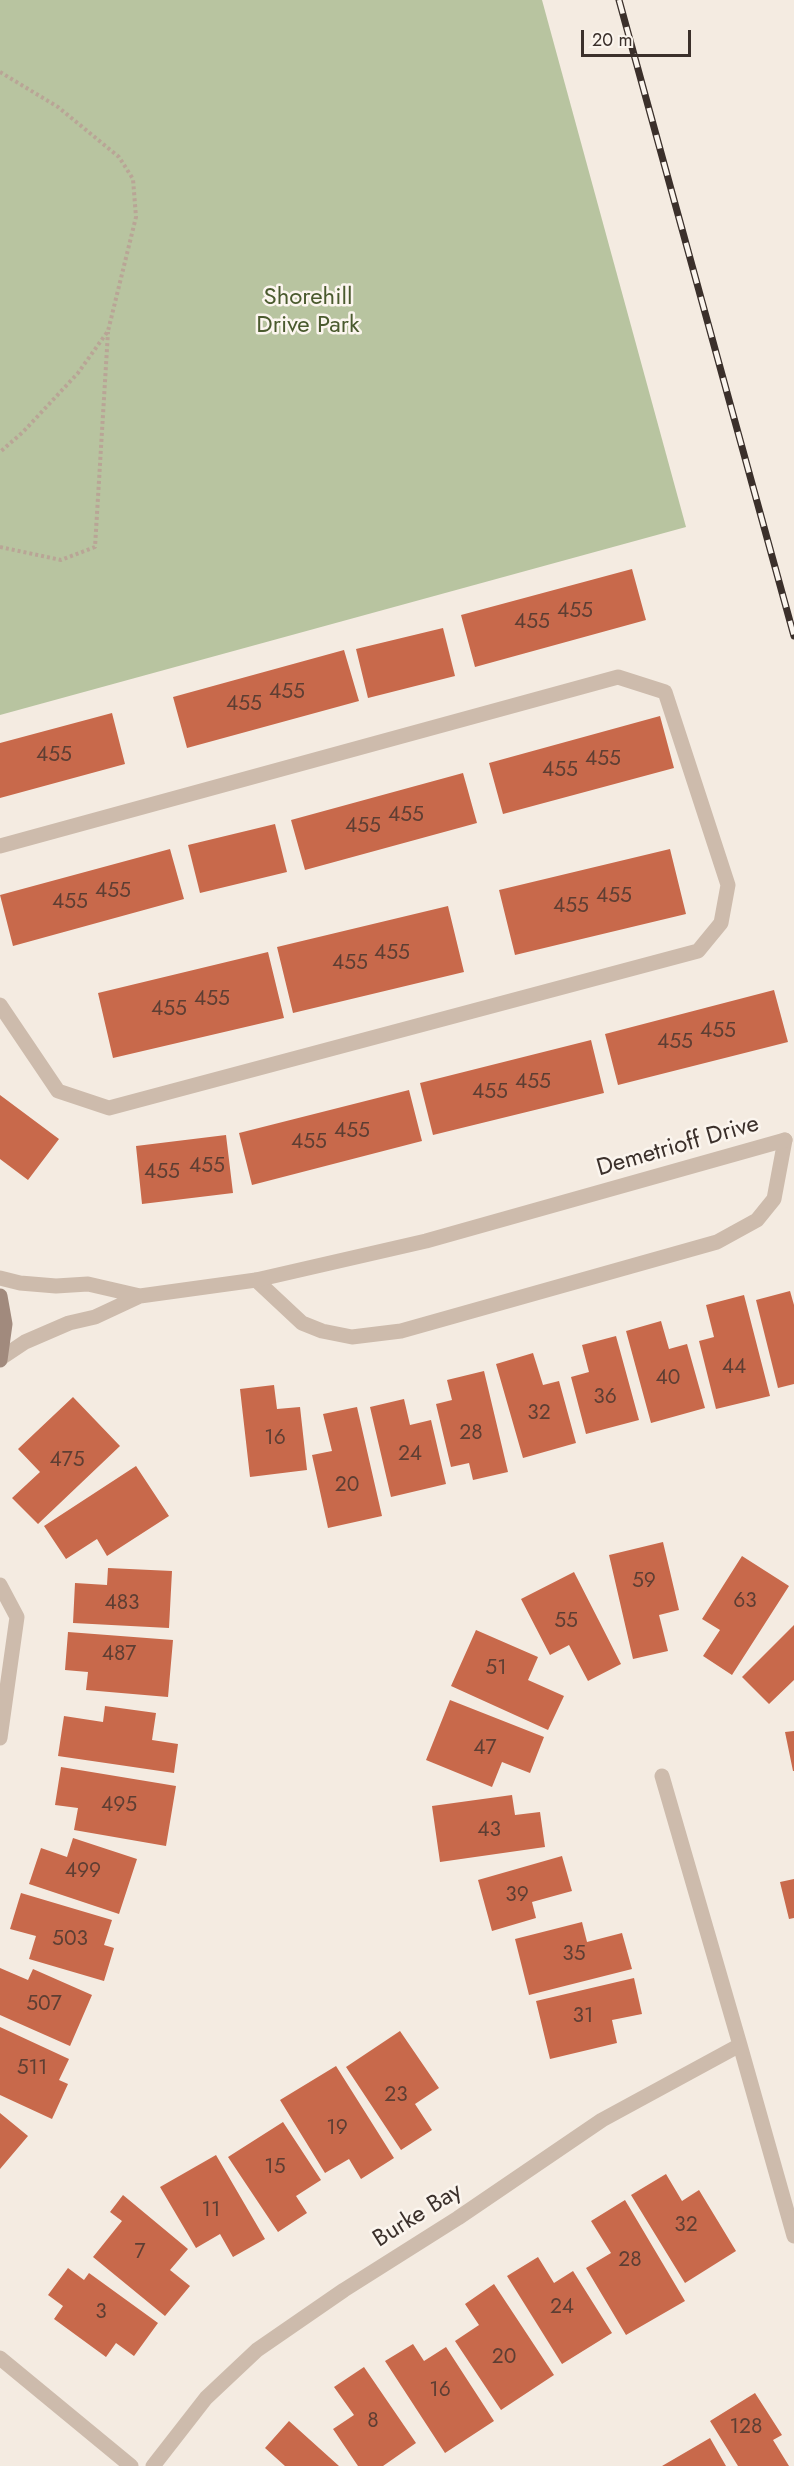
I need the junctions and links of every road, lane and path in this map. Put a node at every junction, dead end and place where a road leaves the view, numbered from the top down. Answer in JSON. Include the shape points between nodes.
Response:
{"nodes":[{"id":1,"x":0,"y":72,"type":"edge"},
{"id":2,"x":108,"y":331,"type":"junction"},
{"id":3,"x":0,"y":452,"type":"edge"},
{"id":4,"x":0,"y":548,"type":"edge"},
{"id":5,"x":0,"y":846,"type":"edge"},
{"id":6,"x":0,"y":1005,"type":"edge"},
{"id":7,"x":0,"y":1278,"type":"edge"},
{"id":8,"x":256,"y":1280,"type":"junction"},
{"id":9,"x":0,"y":1296,"type":"edge"},
{"id":10,"x":140,"y":1296,"type":"junction"},
{"id":11,"x":0,"y":1359,"type":"edge"},
{"id":12,"x":0,"y":1585,"type":"edge"},
{"id":13,"x":0,"y":1738,"type":"edge"},
{"id":14,"x":662,"y":1776,"type":"dead end"},
{"id":15,"x":740,"y":2045,"type":"junction"},
{"id":16,"x":794,"y":2236,"type":"edge"},
{"id":17,"x":0,"y":2358,"type":"edge"},
{"id":18,"x":131,"y":2466,"type":"edge"},
{"id":19,"x":153,"y":2466,"type":"edge"}],
"edges":[{"from":1,"to":2,"type":"path","via":[[58,107],[119,158],[133,180],[136,217]]},
{"from":2,"to":3,"type":"path","via":[[78,374]]},
{"from":2,"to":4,"type":"path","via":[[95,547],[61,560]]},
{"from":5,"to":6,"type":"street","via":[[618,677],[665,692],[728,885],[721,923],[698,951],[108,1108],[58,1091]]},
{"from":7,"to":10,"type":"street","name":"Demetrioff Drive","via":[[56,1286],[88,1284]]},
{"from":8,"to":8,"type":"street","name":"Demetrioff Drive","via":[[426,1241],[785,1140],[774,1199],[757,1220],[717,1242],[401,1331],[352,1337],[322,1331],[302,1323]]},
{"from":8,"to":10,"type":"street","name":"Demetrioff Drive"},
{"from":9,"to":11,"type":"street","via":[[5,1324]]},
{"from":10,"to":11,"type":"street","name":"Demetrioff Drive","via":[[25,1342]]},
{"from":12,"to":13,"type":"street","via":[[17,1617]]},
{"from":14,"to":15,"type":"street"},
{"from":15,"to":16,"type":"street"},
{"from":15,"to":19,"type":"street","name":"Burke Bay","via":[[602,2120],[256,2350],[206,2398]]},
{"from":17,"to":18,"type":"street"}]}
